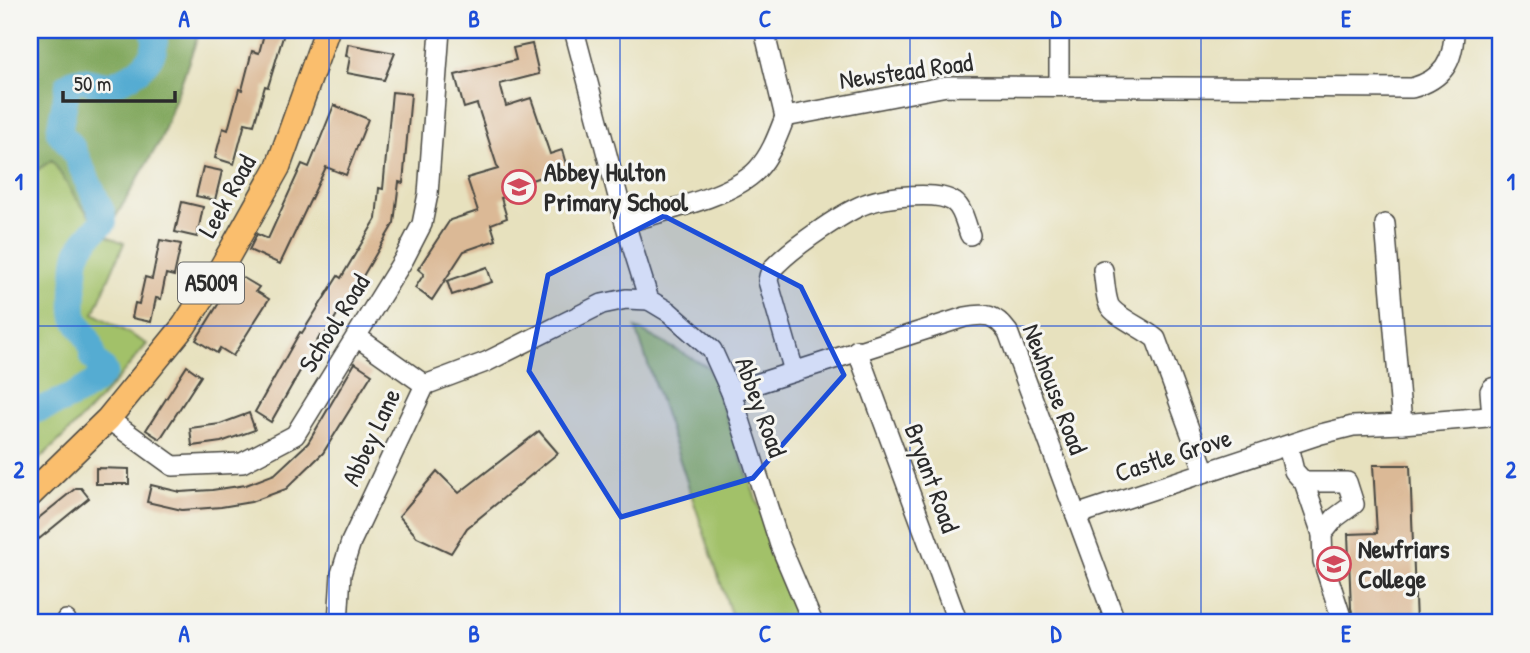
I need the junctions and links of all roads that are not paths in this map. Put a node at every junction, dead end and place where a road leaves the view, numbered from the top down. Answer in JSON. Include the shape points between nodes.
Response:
{"nodes":[{"id":1,"x":327,"y":30,"type":"edge"},
{"id":2,"x":440,"y":30,"type":"edge"},
{"id":3,"x":574,"y":30,"type":"edge"},
{"id":4,"x":764,"y":30,"type":"edge"},
{"id":5,"x":1059,"y":30,"type":"edge"},
{"id":6,"x":1454,"y":30,"type":"edge"},
{"id":7,"x":1059,"y":86,"type":"junction"},
{"id":8,"x":785,"y":117,"type":"junction"},
{"id":9,"x":852,"y":210,"type":"junction"},
{"id":10,"x":625,"y":223,"type":"junction"},
{"id":11,"x":1385,"y":224,"type":"dead end"},
{"id":12,"x":859,"y":229,"type":"dead end"},
{"id":13,"x":970,"y":235,"type":"dead end"},
{"id":14,"x":1103,"y":270,"type":"dead end"},
{"id":15,"x":649,"y":300,"type":"junction"},
{"id":16,"x":357,"y":337,"type":"junction"},
{"id":17,"x":858,"y":350,"type":"junction"},
{"id":18,"x":794,"y":371,"type":"junction"},
{"id":19,"x":425,"y":385,"type":"junction"},
{"id":20,"x":1500,"y":386,"type":"edge"},
{"id":21,"x":731,"y":392,"type":"junction"},
{"id":22,"x":1496,"y":416,"type":"edge"},
{"id":23,"x":108,"y":419,"type":"junction"},
{"id":24,"x":1402,"y":424,"type":"junction"},
{"id":25,"x":1288,"y":446,"type":"junction"},
{"id":26,"x":1205,"y":471,"type":"junction"},
{"id":27,"x":1299,"y":476,"type":"junction"},
{"id":28,"x":30,"y":495,"type":"edge"},
{"id":29,"x":1076,"y":515,"type":"junction"},
{"id":30,"x":1322,"y":534,"type":"junction"},
{"id":31,"x":338,"y":623,"type":"edge"},
{"id":32,"x":813,"y":623,"type":"edge"},
{"id":33,"x":958,"y":623,"type":"edge"},
{"id":34,"x":1116,"y":623,"type":"edge"},
{"id":35,"x":1343,"y":623,"type":"edge"}],
"edges":[{"from":1,"to":23,"type":"main road","name":"Leek Road","number":"A5009","via":[[278,167],[245,228],[184,326]]},
{"from":2,"to":16,"type":"street","name":"School Road","via":[[422,224]]},
{"from":3,"to":10,"type":"street"},
{"from":4,"to":8,"type":"street"},
{"from":5,"to":7,"type":"street"},
{"from":6,"to":7,"type":"street","name":"Newstead Road","via":[[1452,52],[1440,76],[1412,88]]},
{"from":7,"to":8,"type":"street","name":"Newstead Road","via":[[947,86]]},
{"from":8,"to":10,"type":"street","via":[[757,171],[734,188]]},
{"from":9,"to":12,"type":"street"},
{"from":9,"to":13,"type":"street","via":[[890,198],[944,198],[956,203]]},
{"from":9,"to":18,"type":"street","via":[[779,261],[769,274],[769,289]]},
{"from":10,"to":15,"type":"street"},
{"from":11,"to":24,"type":"street"},
{"from":14,"to":26,"type":"street","via":[[1109,306],[1156,338]]},
{"from":15,"to":19,"type":"street","name":"Abbey Lane","via":[[602,304],[486,362]]},
{"from":15,"to":21,"type":"street","name":"Abbey Road","via":[[712,351]]},
{"from":16,"to":19,"type":"street"},
{"from":16,"to":23,"type":"street","name":"School Road","via":[[295,435],[242,463],[173,467]]},
{"from":17,"to":18,"type":"street","name":"Newhouse Road"},
{"from":17,"to":29,"type":"street","name":"Newhouse Road","via":[[965,317],[989,314],[1000,320]]},
{"from":17,"to":33,"type":"street","name":"Bryant Road"},
{"from":18,"to":21,"type":"street","name":"Newhouse Road"},
{"from":19,"to":31,"type":"street","name":"Abbey Lane","via":[[351,542],[341,575]]},
{"from":20,"to":22,"type":"street","via":[[1490,391]]},
{"from":21,"to":32,"type":"street","name":"Abbey Road","via":[[780,545]]},
{"from":22,"to":24,"type":"street","name":"Castle Grove"},
{"from":23,"to":28,"type":"main road","name":"Leek Road","number":"A5009"},
{"from":24,"to":25,"type":"street","name":"Castle Grove","via":[[1353,426]]},
{"from":25,"to":26,"type":"street","name":"Castle Grove"},
{"from":25,"to":27,"type":"street"},
{"from":26,"to":29,"type":"street","name":"Castle Grove"},
{"from":27,"to":30,"type":"street"},
{"from":27,"to":30,"type":"street","via":[[1347,482],[1354,504]]},
{"from":29,"to":34,"type":"street","name":"Newhouse Road"},
{"from":30,"to":35,"type":"street","via":[[1323,561]]}]}
